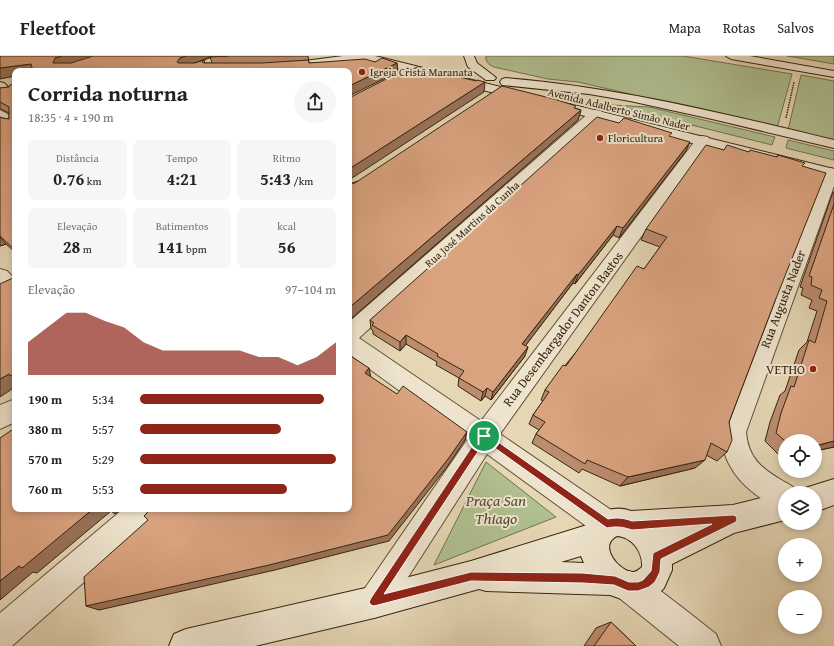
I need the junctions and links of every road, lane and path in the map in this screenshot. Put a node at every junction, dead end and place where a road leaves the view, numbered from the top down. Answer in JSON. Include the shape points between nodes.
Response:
{"nodes":[{"id":1,"x":226,"y":56,"type":"edge"},
{"id":2,"x":404,"y":56,"type":"edge"},
{"id":3,"x":469,"y":56,"type":"edge"},
{"id":4,"x":731,"y":56,"type":"edge"},
{"id":5,"x":369,"y":57,"type":"edge"},
{"id":6,"x":196,"y":68,"type":"edge"},
{"id":7,"x":267,"y":68,"type":"edge"},
{"id":8,"x":415,"y":68,"type":"junction"},
{"id":9,"x":798,"y":68,"type":"junction"},
{"id":10,"x":834,"y":74,"type":"edge"},
{"id":11,"x":490,"y":78,"type":"junction"},
{"id":12,"x":395,"y":79,"type":"edge"},
{"id":13,"x":502,"y":86,"type":"junction"},
{"id":14,"x":485,"y":98,"type":"edge"},
{"id":15,"x":0,"y":114,"type":"edge"},
{"id":16,"x":596,"y":114,"type":"junction"},
{"id":17,"x":12,"y":122,"type":"edge"},
{"id":18,"x":782,"y":132,"type":"junction"},
{"id":19,"x":703,"y":140,"type":"junction"},
{"id":20,"x":834,"y":144,"type":"edge"},
{"id":21,"x":833,"y":170,"type":"edge"},
{"id":22,"x":352,"y":331,"type":"edge"},
{"id":23,"x":352,"y":344,"type":"edge"},
{"id":24,"x":12,"y":410,"type":"edge"},
{"id":25,"x":0,"y":418,"type":"edge"},
{"id":26,"x":484,"y":436,"type":"junction"},
{"id":27,"x":834,"y":492,"type":"edge"},
{"id":28,"x":778,"y":494,"type":"edge"},
{"id":29,"x":822,"y":496,"type":"edge"},
{"id":30,"x":778,"y":508,"type":"edge"},
{"id":31,"x":141,"y":512,"type":"edge"},
{"id":32,"x":733,"y":519,"type":"junction"},
{"id":33,"x":612,"y":529,"type":"junction"},
{"id":34,"x":638,"y":575,"type":"junction"},
{"id":35,"x":471,"y":576,"type":"junction"},
{"id":36,"x":374,"y":602,"type":"junction"},
{"id":37,"x":9,"y":632,"type":"edge"},
{"id":38,"x":692,"y":636,"type":"edge"},
{"id":39,"x":186,"y":646,"type":"edge"}],
"edges":[{"from":1,"to":6,"type":"street"},
{"from":2,"to":5,"type":"street"},
{"from":2,"to":11,"type":"street","name":"Avenida Adalberto Simão Nader"},
{"from":3,"to":11,"type":"street","via":[[472,65]]},
{"from":4,"to":9,"type":"street"},
{"from":5,"to":7,"type":"street"},
{"from":5,"to":8,"type":"street","name":"Avenida Adalberto Simão Nader"},
{"from":8,"to":12,"type":"street"},
{"from":8,"to":13,"type":"street","name":"Avenida Adalberto Simão Nader"},
{"from":9,"to":10,"type":"street"},
{"from":9,"to":18,"type":"path"},
{"from":11,"to":13,"type":"street","name":"Avenida Adalberto Simão Nader"},
{"from":13,"to":14,"type":"street"},
{"from":13,"to":16,"type":"street","name":"Avenida Adalberto Simão Nader"},
{"from":13,"to":18,"type":"street","via":[[550,84],[606,93]]},
{"from":13,"to":21,"type":"street","name":"Avenida Adalberto Simão Nader"},
{"from":15,"to":17,"type":"street"},
{"from":16,"to":19,"type":"street","name":"Avenida Adalberto Simão Nader"},
{"from":16,"to":22,"type":"street","name":"Rua José Martins da Cunha"},
{"from":18,"to":20,"type":"street"},
{"from":19,"to":21,"type":"street","name":"Avenida Adalberto Simão Nader"},
{"from":19,"to":26,"type":"street","name":"Rua Desembargador Danton Bastos"},
{"from":21,"to":28,"type":"street","name":"Rua Augusta Nader","via":[[733,432],[734,449],[747,471],[766,488]]},
{"from":23,"to":26,"type":"street"},
{"from":24,"to":25,"type":"street"},
{"from":26,"to":33,"type":"street"},
{"from":26,"to":36,"type":"street","name":"Rua Desembargador Danton Bastos"},
{"from":27,"to":29,"type":"street"},
{"from":30,"to":32,"type":"street"},
{"from":31,"to":37,"type":"street"},
{"from":32,"to":33,"type":"street"},
{"from":32,"to":34,"type":"street"},
{"from":33,"to":34,"type":"street","via":[[643,533],[652,544]]},
{"from":33,"to":34,"type":"street","via":[[593,547],[597,560],[604,572]]},
{"from":33,"to":35,"type":"street"},
{"from":34,"to":35,"type":"street","via":[[583,578]]},
{"from":34,"to":38,"type":"street"},
{"from":35,"to":36,"type":"street"},
{"from":36,"to":39,"type":"street"}]}
